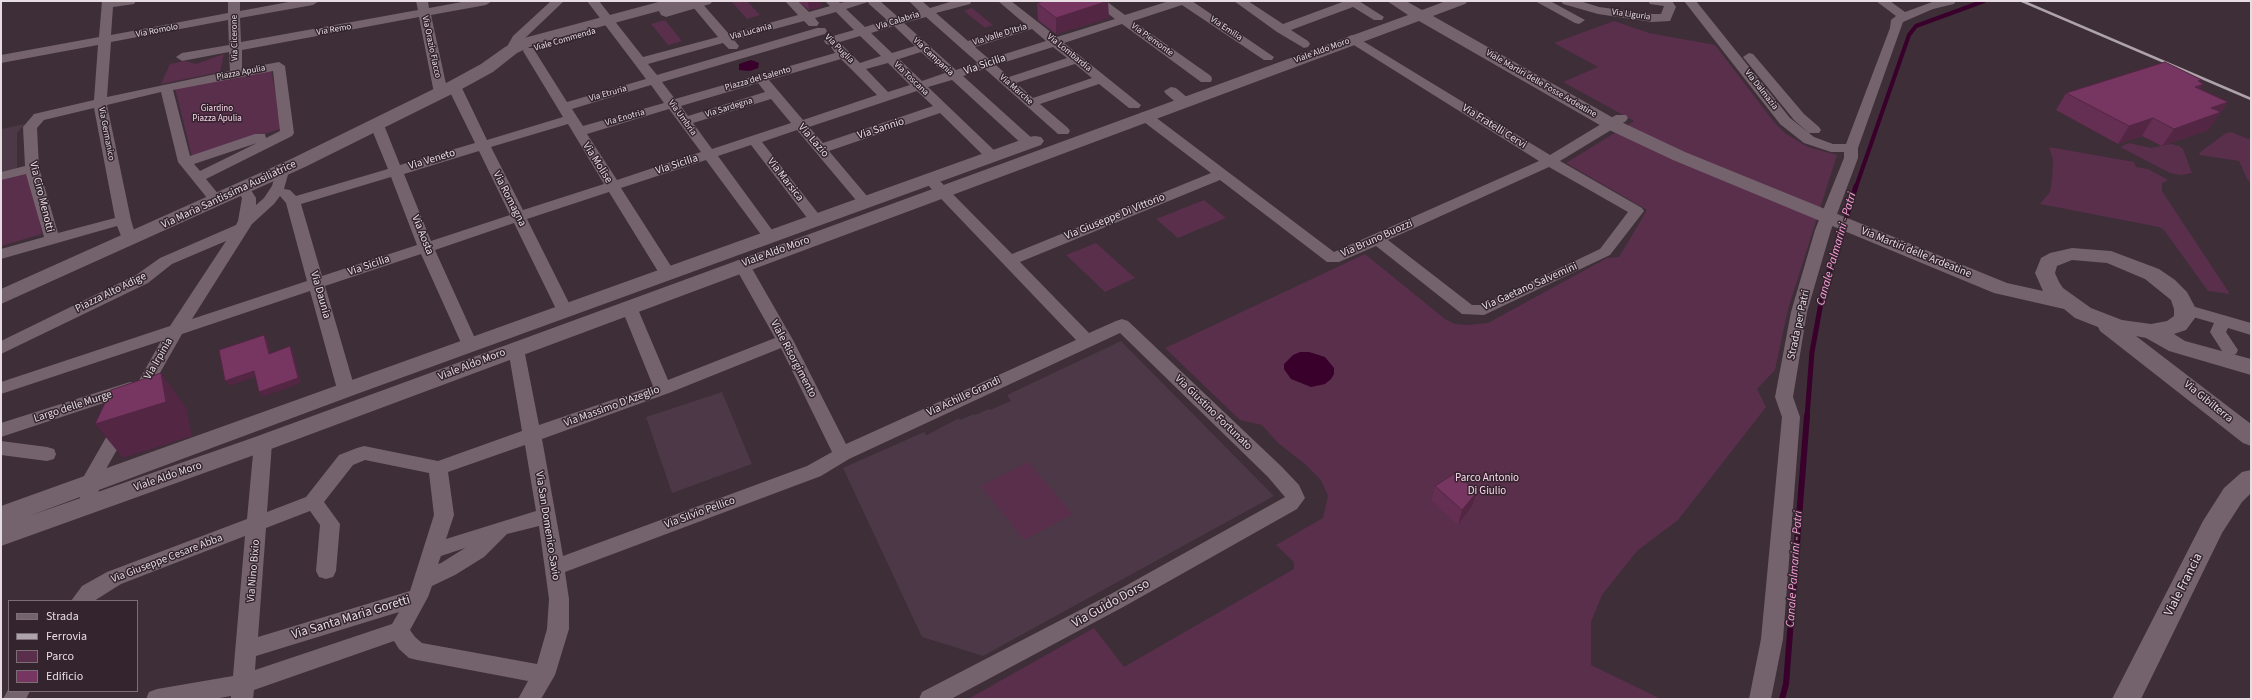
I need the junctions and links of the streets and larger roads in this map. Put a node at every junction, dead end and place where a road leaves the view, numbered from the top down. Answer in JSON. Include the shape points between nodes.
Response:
{"nodes":[{"id":1,"x":130,"y":1,"type":"edge"},
{"id":2,"x":234,"y":1,"type":"edge"},
{"id":3,"x":313,"y":1,"type":"edge"},
{"id":4,"x":486,"y":1,"type":"edge"},
{"id":5,"x":558,"y":1,"type":"edge"},
{"id":6,"x":593,"y":1,"type":"edge"},
{"id":7,"x":680,"y":1,"type":"edge"},
{"id":8,"x":791,"y":1,"type":"edge"},
{"id":9,"x":862,"y":1,"type":"edge"},
{"id":10,"x":873,"y":1,"type":"edge"},
{"id":11,"x":915,"y":1,"type":"edge"},
{"id":12,"x":966,"y":1,"type":"edge"},
{"id":13,"x":1004,"y":1,"type":"edge"},
{"id":14,"x":1098,"y":1,"type":"edge"},
{"id":15,"x":1181,"y":1,"type":"edge"},
{"id":16,"x":1184,"y":1,"type":"edge"},
{"id":17,"x":1240,"y":1,"type":"edge"},
{"id":18,"x":1460,"y":1,"type":"edge"},
{"id":19,"x":1541,"y":1,"type":"edge"},
{"id":20,"x":1567,"y":1,"type":"edge"},
{"id":21,"x":1654,"y":1,"type":"edge"},
{"id":22,"x":1690,"y":1,"type":"edge"},
{"id":23,"x":1703,"y":1,"type":"edge"},
{"id":24,"x":1882,"y":1,"type":"edge"},
{"id":25,"x":1950,"y":1,"type":"edge"},
{"id":26,"x":699,"y":2,"type":"edge"},
{"id":27,"x":1353,"y":2,"type":"edge"},
{"id":28,"x":107,"y":3,"type":"edge"},
{"id":29,"x":834,"y":4,"type":"edge"},
{"id":30,"x":1923,"y":4,"type":"edge"},
{"id":31,"x":1415,"y":6,"type":"edge"},
{"id":32,"x":423,"y":7,"type":"edge"},
{"id":33,"x":928,"y":12,"type":"junction"},
{"id":34,"x":235,"y":16,"type":"junction"},
{"id":35,"x":1903,"y":16,"type":"junction"},
{"id":36,"x":807,"y":17,"type":"junction"},
{"id":37,"x":1378,"y":17,"type":"junction"},
{"id":38,"x":1123,"y":19,"type":"junction"},
{"id":39,"x":1579,"y":20,"type":"dead end"},
{"id":40,"x":896,"y":22,"type":"junction"},
{"id":41,"x":610,"y":23,"type":"junction"},
{"id":42,"x":1034,"y":25,"type":"junction"},
{"id":43,"x":1282,"y":29,"type":"junction"},
{"id":44,"x":821,"y":31,"type":"junction"},
{"id":45,"x":861,"y":32,"type":"junction"},
{"id":46,"x":726,"y":38,"type":"junction"},
{"id":47,"x":1353,"y":39,"type":"junction"},
{"id":48,"x":830,"y":40,"type":"junction"},
{"id":49,"x":104,"y":41,"type":"junction"},
{"id":50,"x":1054,"y":41,"type":"junction"},
{"id":51,"x":1304,"y":44,"type":"junction"},
{"id":52,"x":966,"y":46,"type":"junction"},
{"id":53,"x":923,"y":47,"type":"junction"},
{"id":54,"x":236,"y":48,"type":"junction"},
{"id":55,"x":511,"y":50,"type":"junction"},
{"id":56,"x":529,"y":51,"type":"junction"},
{"id":57,"x":740,"y":54,"type":"junction"},
{"id":58,"x":844,"y":54,"type":"junction"},
{"id":59,"x":1268,"y":57,"type":"junction"},
{"id":60,"x":182,"y":58,"type":"dead end"},
{"id":61,"x":889,"y":58,"type":"junction"},
{"id":62,"x":1,"y":59,"type":"edge"},
{"id":63,"x":1077,"y":59,"type":"junction"},
{"id":64,"x":639,"y":62,"type":"junction"},
{"id":65,"x":987,"y":64,"type":"junction"},
{"id":66,"x":858,"y":68,"type":"junction"},
{"id":67,"x":236,"y":74,"type":"junction"},
{"id":68,"x":953,"y":76,"type":"junction"},
{"id":69,"x":652,"y":79,"type":"junction"},
{"id":70,"x":761,"y":79,"type":"junction"},
{"id":71,"x":1101,"y":79,"type":"junction"},
{"id":72,"x":1206,"y":79,"type":"junction"},
{"id":73,"x":1007,"y":82,"type":"junction"},
{"id":74,"x":166,"y":87,"type":"junction"},
{"id":75,"x":919,"y":87,"type":"junction"},
{"id":76,"x":448,"y":90,"type":"junction"},
{"id":77,"x":773,"y":94,"type":"junction"},
{"id":78,"x":886,"y":97,"type":"junction"},
{"id":79,"x":1177,"y":97,"type":"junction"},
{"id":80,"x":100,"y":102,"type":"junction"},
{"id":81,"x":1030,"y":103,"type":"junction"},
{"id":82,"x":673,"y":104,"type":"junction"},
{"id":83,"x":564,"y":106,"type":"junction"},
{"id":84,"x":941,"y":108,"type":"junction"},
{"id":85,"x":1139,"y":111,"type":"junction"},
{"id":86,"x":46,"y":114,"type":"joint"},
{"id":87,"x":571,"y":119,"type":"junction"},
{"id":88,"x":685,"y":121,"type":"junction"},
{"id":89,"x":1616,"y":121,"type":"junction"},
{"id":90,"x":377,"y":125,"type":"junction"},
{"id":91,"x":799,"y":125,"type":"junction"},
{"id":92,"x":286,"y":128,"type":"junction"},
{"id":93,"x":1063,"y":131,"type":"junction"},
{"id":94,"x":578,"y":132,"type":"junction"},
{"id":95,"x":754,"y":140,"type":"junction"},
{"id":96,"x":1029,"y":143,"type":"junction"},
{"id":97,"x":1853,"y":144,"type":"junction"},
{"id":98,"x":482,"y":145,"type":"junction"},
{"id":99,"x":820,"y":149,"type":"junction"},
{"id":100,"x":1683,"y":153,"type":"joint"},
{"id":101,"x":708,"y":155,"type":"junction"},
{"id":102,"x":992,"y":156,"type":"junction"},
{"id":103,"x":185,"y":162,"type":"junction"},
{"id":104,"x":1550,"y":162,"type":"junction"},
{"id":105,"x":32,"y":168,"type":"junction"},
{"id":106,"x":396,"y":170,"type":"junction"},
{"id":107,"x":1222,"y":174,"type":"junction"},
{"id":108,"x":1,"y":176,"type":"edge"},
{"id":109,"x":199,"y":177,"type":"junction"},
{"id":110,"x":280,"y":179,"type":"junction"},
{"id":111,"x":936,"y":185,"type":"junction"},
{"id":112,"x":612,"y":186,"type":"junction"},
{"id":113,"x":244,"y":190,"type":"junction"},
{"id":114,"x":217,"y":201,"type":"junction"},
{"id":115,"x":293,"y":202,"type":"junction"},
{"id":116,"x":865,"y":202,"type":"junction"},
{"id":117,"x":1638,"y":211,"type":"joint"},
{"id":118,"x":519,"y":217,"type":"junction"},
{"id":119,"x":123,"y":220,"type":"junction"},
{"id":120,"x":816,"y":220,"type":"junction"},
{"id":121,"x":244,"y":224,"type":"junction"},
{"id":122,"x":770,"y":237,"type":"junction"},
{"id":123,"x":1377,"y":239,"type":"junction"},
{"id":124,"x":52,"y":240,"type":"junction"},
{"id":125,"x":129,"y":240,"type":"junction"},
{"id":126,"x":426,"y":247,"type":"junction"},
{"id":127,"x":1,"y":254,"type":"edge"},
{"id":128,"x":1009,"y":261,"type":"junction"},
{"id":129,"x":742,"y":265,"type":"junction"},
{"id":130,"x":1969,"y":269,"type":"junction"},
{"id":131,"x":668,"y":274,"type":"junction"},
{"id":132,"x":317,"y":284,"type":"junction"},
{"id":133,"x":2049,"y":284,"type":"junction"},
{"id":134,"x":1,"y":297,"type":"edge"},
{"id":135,"x":2067,"y":303,"type":"junction"},
{"id":136,"x":629,"y":307,"type":"junction"},
{"id":137,"x":565,"y":311,"type":"junction"},
{"id":138,"x":2181,"y":317,"type":"junction"},
{"id":139,"x":2101,"y":321,"type":"junction"},
{"id":140,"x":2223,"y":321,"type":"junction"},
{"id":141,"x":1122,"y":325,"type":"joint"},
{"id":142,"x":2251,"y":329,"type":"edge"},
{"id":143,"x":2144,"y":330,"type":"junction"},
{"id":144,"x":175,"y":332,"type":"junction"},
{"id":145,"x":785,"y":340,"type":"junction"},
{"id":146,"x":1086,"y":340,"type":"junction"},
{"id":147,"x":470,"y":345,"type":"junction"},
{"id":148,"x":1,"y":348,"type":"edge"},
{"id":149,"x":516,"y":348,"type":"junction"},
{"id":150,"x":2230,"y":350,"type":"junction"},
{"id":151,"x":2251,"y":356,"type":"edge"},
{"id":152,"x":2251,"y":367,"type":"edge"},
{"id":153,"x":2164,"y":368,"type":"junction"},
{"id":154,"x":146,"y":383,"type":"junction"},
{"id":155,"x":1,"y":388,"type":"edge"},
{"id":156,"x":663,"y":388,"type":"junction"},
{"id":157,"x":346,"y":389,"type":"junction"},
{"id":158,"x":1,"y":430,"type":"edge"},
{"id":159,"x":532,"y":436,"type":"junction"},
{"id":160,"x":2251,"y":437,"type":"edge"},
{"id":161,"x":263,"y":443,"type":"junction"},
{"id":162,"x":1,"y":448,"type":"edge"},
{"id":163,"x":47,"y":454,"type":"dead end"},
{"id":164,"x":842,"y":454,"type":"junction"},
{"id":165,"x":438,"y":468,"type":"junction"},
{"id":166,"x":2251,"y":479,"type":"edge"},
{"id":167,"x":90,"y":494,"type":"junction"},
{"id":168,"x":313,"y":502,"type":"junction"},
{"id":169,"x":1290,"y":504,"type":"joint"},
{"id":170,"x":1,"y":516,"type":"edge"},
{"id":171,"x":547,"y":516,"type":"junction"},
{"id":172,"x":257,"y":525,"type":"junction"},
{"id":173,"x":504,"y":528,"type":"junction"},
{"id":174,"x":1,"y":536,"type":"edge"},
{"id":175,"x":433,"y":550,"type":"junction"},
{"id":176,"x":555,"y":567,"type":"junction"},
{"id":177,"x":326,"y":571,"type":"dead end"},
{"id":178,"x":421,"y":588,"type":"junction"},
{"id":179,"x":82,"y":600,"type":"edge"},
{"id":180,"x":399,"y":630,"type":"junction"},
{"id":181,"x":247,"y":650,"type":"junction"},
{"id":182,"x":544,"y":675,"type":"junction"},
{"id":183,"x":243,"y":692,"type":"edge"},
{"id":184,"x":156,"y":699,"type":"edge"},
{"id":185,"x":529,"y":699,"type":"edge"},
{"id":186,"x":930,"y":699,"type":"edge"},
{"id":187,"x":1760,"y":699,"type":"edge"},
{"id":188,"x":2126,"y":699,"type":"edge"}],
"edges":[{"from":1,"to":28,"type":"street"},
{"from":2,"to":34,"type":"street","name":"Via Cicerone"},
{"from":3,"to":34,"type":"street","name":"Via Romolo"},
{"from":4,"to":32,"type":"street","name":"Via Remo"},
{"from":5,"to":55,"type":"street","via":[[517,39]]},
{"from":6,"to":41,"type":"street","name":"Via Umbria"},
{"from":7,"to":41,"type":"street","name":"Viale Commenda"},
{"from":8,"to":36,"type":"street","name":"Via Puglia"},
{"from":9,"to":29,"type":"street","name":"Via Lucania"},
{"from":10,"to":40,"type":"street","name":"Via Campania"},
{"from":11,"to":33,"type":"street","name":"Via Marche"},
{"from":12,"to":33,"type":"street","name":"Via Calabria"},
{"from":13,"to":42,"type":"street","name":"Via Lombardia"},
{"from":14,"to":38,"type":"street","name":"Via Piemonte"},
{"from":15,"to":38,"type":"street","name":"Via Sicilia"},
{"from":16,"to":59,"type":"street","name":"Via Emilia"},
{"from":17,"to":43,"type":"street"},
{"from":18,"to":31,"type":"street","name":"Viale Aldo Moro"},
{"from":19,"to":39,"type":"street"},
{"from":20,"to":21,"type":"street","name":"Via Liguria","via":[[1598,10],[1666,18],[1670,4]]},
{"from":22,"to":97,"type":"street","name":"Via Dalmazia","via":[[1785,121],[1809,140],[1831,148]]},
{"from":23,"to":97,"type":"street","name":"Via Dalmazia","via":[[1799,117],[1824,136]]},
{"from":24,"to":35,"type":"street"},
{"from":25,"to":30,"type":"street"},
{"from":26,"to":41,"type":"street","name":"Viale Commenda"},
{"from":26,"to":46,"type":"street"},
{"from":27,"to":37,"type":"street"},
{"from":27,"to":43,"type":"street"},
{"from":28,"to":49,"type":"street","name":"Via Germanico"},
{"from":29,"to":36,"type":"street","name":"Via Lucania"},
{"from":29,"to":45,"type":"street","name":"Via Toscana"},
{"from":30,"to":35,"type":"street"},
{"from":31,"to":37,"type":"street","name":"Viale Aldo Moro"},
{"from":31,"to":47,"type":"street","name":"Viale Aldo Moro"},
{"from":31,"to":89,"type":"street","name":"Viale Martiri delle Fosse Ardeatine"},
{"from":32,"to":54,"type":"street","name":"Via Remo"},
{"from":32,"to":76,"type":"street","name":"Via Orazio Flacco"},
{"from":33,"to":40,"type":"street","name":"Via Calabria"},
{"from":33,"to":52,"type":"street","name":"Via Marche"},
{"from":34,"to":49,"type":"street","name":"Via Romolo"},
{"from":34,"to":54,"type":"street","name":"Via Cicerone"},
{"from":35,"to":97,"type":"street","name":"Strada per Patri","via":[[1897,20]]},
{"from":36,"to":44,"type":"street","name":"Via Puglia"},
{"from":36,"to":46,"type":"street","name":"Via Lucania"},
{"from":37,"to":51,"type":"street","name":"Viale Aldo Moro"},
{"from":38,"to":50,"type":"street","name":"Via Sicilia"},
{"from":38,"to":72,"type":"street","name":"Via Piemonte"},
{"from":40,"to":45,"type":"street","name":"Via Calabria"},
{"from":40,"to":53,"type":"street","name":"Via Campania"},
{"from":41,"to":55,"type":"street","name":"Viale Commenda","via":[[530,41]]},
{"from":41,"to":56,"type":"street","name":"Viale Commenda"},
{"from":41,"to":64,"type":"street","name":"Via Umbria"},
{"from":42,"to":50,"type":"street","name":"Via Lombardia"},
{"from":42,"to":52,"type":"street","name":"Via Valle D'Itria"},
{"from":43,"to":51,"type":"street"},
{"from":44,"to":48,"type":"street","name":"Via Puglia"},
{"from":44,"to":57,"type":"street"},
{"from":45,"to":48,"type":"street","name":"Via Calabria"},
{"from":45,"to":61,"type":"street","name":"Via Toscana"},
{"from":46,"to":57,"type":"street"},
{"from":46,"to":64,"type":"street","name":"Via Lucania"},
{"from":47,"to":79,"type":"street","name":"Viale Aldo Moro"},
{"from":47,"to":104,"type":"street","name":"Via Fratelli Cervi"},
{"from":48,"to":58,"type":"street","name":"Via Puglia"},
{"from":49,"to":62,"type":"street","name":"Via Romolo"},
{"from":49,"to":80,"type":"street","name":"Via Germanico"},
{"from":50,"to":63,"type":"street","name":"Via Lombardia"},
{"from":50,"to":65,"type":"street","name":"Via Sicilia"},
{"from":51,"to":59,"type":"street","name":"Viale Aldo Moro"},
{"from":52,"to":65,"type":"street","name":"Via Marche"},
{"from":53,"to":61,"type":"street"},
{"from":53,"to":68,"type":"street","name":"Via Campania"},
{"from":54,"to":60,"type":"street","name":"Via Remo"},
{"from":54,"to":67,"type":"street","name":"Via Cicerone"},
{"from":55,"to":56,"type":"street","name":"Viale Commenda"},
{"from":55,"to":76,"type":"street","name":"Via Maria Santissima Ausiliatrice","via":[[487,68]]},
{"from":56,"to":83,"type":"street","name":"Via Molise"},
{"from":57,"to":69,"type":"street"},
{"from":58,"to":66,"type":"street","name":"Via Puglia"},
{"from":58,"to":70,"type":"street","name":"Piazza del Salento"},
{"from":59,"to":72,"type":"street","name":"Viale Aldo Moro"},
{"from":61,"to":66,"type":"street"},
{"from":61,"to":75,"type":"street","name":"Via Toscana"},
{"from":63,"to":71,"type":"street","name":"Via Lombardia"},
{"from":63,"to":73,"type":"street"},
{"from":64,"to":69,"type":"street","name":"Via Umbria"},
{"from":65,"to":68,"type":"street","name":"Via Sicilia"},
{"from":65,"to":73,"type":"street","name":"Via Marche"},
{"from":66,"to":78,"type":"street","name":"Via Puglia"},
{"from":67,"to":74,"type":"street","name":"Piazza Apulia"},
{"from":67,"to":92,"type":"street","name":"Piazza Apulia","via":[[279,66]]},
{"from":68,"to":75,"type":"street","name":"Via Sicilia"},
{"from":68,"to":96,"type":"street","name":"Via Campania"},
{"from":69,"to":82,"type":"street","name":"Via Umbria"},
{"from":69,"to":83,"type":"street","name":"Via Etruria","via":[[644,84]]},
{"from":70,"to":77,"type":"street","name":"Via Lazio"},
{"from":70,"to":82,"type":"street","name":"Piazza del Salento"},
{"from":71,"to":81,"type":"street"},
{"from":71,"to":85,"type":"street","name":"Via Lombardia"},
{"from":72,"to":79,"type":"street","name":"Viale Aldo Moro"},
{"from":73,"to":81,"type":"street","name":"Via Marche"},
{"from":74,"to":80,"type":"street","name":"Piazza Apulia"},
{"from":74,"to":103,"type":"street"},
{"from":75,"to":78,"type":"street","name":"Via Sicilia"},
{"from":75,"to":84,"type":"street","name":"Via Toscana"},
{"from":76,"to":90,"type":"street","name":"Via Maria Santissima Ausiliatrice"},
{"from":76,"to":98,"type":"street","name":"Via Romagna"},
{"from":77,"to":88,"type":"street","name":"Via Sardegna"},
{"from":77,"to":91,"type":"street","name":"Via Lazio"},
{"from":78,"to":91,"type":"street","name":"Via Sicilia"},
{"from":79,"to":85,"type":"street","name":"Viale Aldo Moro"},
{"from":80,"to":86,"type":"street","name":"Piazza Apulia"},
{"from":80,"to":119,"type":"street","name":"Via Germanico"},
{"from":81,"to":93,"type":"street","name":"Via Marche"},
{"from":82,"to":88,"type":"street","name":"Via Umbria"},
{"from":82,"to":94,"type":"street","name":"Via Enotria"},
{"from":83,"to":87,"type":"street","name":"Via Molise"},
{"from":84,"to":99,"type":"street","name":"Via Sannio"},
{"from":84,"to":102,"type":"street","name":"Via Toscana"},
{"from":85,"to":93,"type":"street","name":"Viale Aldo Moro"},
{"from":85,"to":107,"type":"street","name":"Via Bruno Buozzi"},
{"from":85,"to":111,"type":"street","name":"Viale Aldo Moro"},
{"from":86,"to":105,"type":"street","name":"Via Ciro Menotti","via":[[39,117],[30,127]]},
{"from":87,"to":94,"type":"street","name":"Via Molise"},
{"from":87,"to":98,"type":"street","name":"Via Veneto"},
{"from":88,"to":101,"type":"street","name":"Via Umbria"},
{"from":89,"to":100,"type":"street","name":"Viale Martiri delle Fosse Ardeatine"},
{"from":89,"to":104,"type":"street"},
{"from":90,"to":106,"type":"street","name":"Via Aosta"},
{"from":90,"to":110,"type":"street","name":"Via Maria Santissima Ausiliatrice"},
{"from":91,"to":95,"type":"street","name":"Via Sicilia"},
{"from":91,"to":99,"type":"street","name":"Via Lazio"},
{"from":92,"to":103,"type":"street"},
{"from":92,"to":109,"type":"street","via":[[287,133]]},
{"from":93,"to":96,"type":"street","name":"Viale Aldo Moro"},
{"from":94,"to":112,"type":"street","name":"Via Molise"},
{"from":95,"to":101,"type":"street","name":"Via Sicilia"},
{"from":95,"to":120,"type":"street","name":"Via Marsica"},
{"from":96,"to":102,"type":"street","name":"Viale Aldo Moro"},
{"from":97,"to":187,"type":"street","name":"Strada per Patri","via":[[1851,158],[1823,230],[1799,312],[1784,397],[1791,417],[1772,638]]},
{"from":98,"to":106,"type":"street","name":"Via Veneto"},
{"from":98,"to":118,"type":"street","name":"Via Romagna"},
{"from":99,"to":116,"type":"street","name":"Via Lazio"},
{"from":100,"to":130,"type":"street","name":"Via Martiri delle Ardeatine"},
{"from":101,"to":112,"type":"street","name":"Via Sicilia"},
{"from":101,"to":122,"type":"street","name":"Via Umbria"},
{"from":102,"to":111,"type":"street","name":"Viale Aldo Moro"},
{"from":103,"to":109,"type":"street"},
{"from":104,"to":117,"type":"street","name":"Via Fratelli Cervi"},
{"from":104,"to":123,"type":"street","name":"Via Bruno Buozzi"},
{"from":105,"to":108,"type":"street"},
{"from":105,"to":124,"type":"street","name":"Via Ciro Menotti"},
{"from":106,"to":115,"type":"street","name":"Via Veneto"},
{"from":106,"to":126,"type":"street","name":"Via Aosta"},
{"from":107,"to":123,"type":"street","name":"Via Bruno Buozzi","via":[[1332,259]]},
{"from":107,"to":128,"type":"street","name":"Via Giuseppe Di Vittorio"},
{"from":109,"to":114,"type":"street"},
{"from":110,"to":113,"type":"street","name":"Via Maria Santissima Ausiliatrice"},
{"from":110,"to":115,"type":"street"},
{"from":110,"to":121,"type":"street","via":[[269,201]]},
{"from":111,"to":116,"type":"street","name":"Viale Aldo Moro"},
{"from":111,"to":128,"type":"street"},
{"from":111,"to":129,"type":"street","name":"Viale Aldo Moro"},
{"from":112,"to":118,"type":"street","name":"Via Sicilia"},
{"from":112,"to":131,"type":"street","name":"Via Molise"},
{"from":113,"to":114,"type":"street","name":"Via Maria Santissima Ausiliatrice"},
{"from":113,"to":121,"type":"street","via":[[249,198]]},
{"from":114,"to":125,"type":"street","name":"Via Maria Santissima Ausiliatrice"},
{"from":115,"to":132,"type":"street","name":"Via Daunia"},
{"from":116,"to":120,"type":"street","name":"Viale Aldo Moro"},
{"from":117,"to":123,"type":"street","name":"Via Gaetano Salvemini","via":[[1605,252],[1484,310],[1468,310]]},
{"from":118,"to":126,"type":"street","name":"Via Sicilia"},
{"from":118,"to":137,"type":"street","name":"Via Romagna"},
{"from":119,"to":124,"type":"street"},
{"from":119,"to":125,"type":"street","name":"Via Germanico"},
{"from":120,"to":122,"type":"street","name":"Viale Aldo Moro"},
{"from":121,"to":144,"type":"street","name":"Via Irpinia"},
{"from":121,"to":148,"type":"street","name":"Piazza Alto Adige","via":[[166,261],[142,279]]},
{"from":122,"to":131,"type":"street","name":"Viale Aldo Moro"},
{"from":124,"to":127,"type":"street"},
{"from":125,"to":134,"type":"street","name":"Via Maria Santissima Ausiliatrice"},
{"from":126,"to":132,"type":"street","name":"Via Sicilia"},
{"from":126,"to":147,"type":"street","name":"Via Aosta"},
{"from":128,"to":146,"type":"street"},
{"from":129,"to":136,"type":"street","name":"Viale Aldo Moro"},
{"from":129,"to":145,"type":"street","name":"Viale Risorgimento"},
{"from":130,"to":133,"type":"street","name":"Via Martiri delle Ardeatine","via":[[2012,281]]},
{"from":130,"to":135,"type":"street","name":"Via Martiri delle Ardeatine","via":[[2002,288]]},
{"from":131,"to":137,"type":"street","name":"Viale Aldo Moro"},
{"from":132,"to":144,"type":"street","name":"Via Sicilia"},
{"from":132,"to":157,"type":"street","name":"Via Daunia"},
{"from":133,"to":135,"type":"street"},
{"from":133,"to":138,"type":"street","via":[[2045,273],[2048,263],[2057,257],[2090,254],[2111,257],[2132,264],[2163,281],[2180,297]]},
{"from":135,"to":139,"type":"street"},
{"from":136,"to":149,"type":"street","name":"Viale Aldo Moro"},
{"from":136,"to":156,"type":"street"},
{"from":137,"to":147,"type":"street","name":"Viale Aldo Moro"},
{"from":138,"to":140,"type":"street"},
{"from":138,"to":143,"type":"street","via":[[2162,330]]},
{"from":138,"to":150,"type":"street","via":[[2193,336]]},
{"from":139,"to":143,"type":"street"},
{"from":139,"to":153,"type":"street","name":"Via Gibilterra"},
{"from":140,"to":142,"type":"street"},
{"from":140,"to":150,"type":"street","via":[[2218,332]]},
{"from":141,"to":146,"type":"street","name":"Via Achille Grandi"},
{"from":141,"to":169,"type":"street","name":"Via Giustino Fortunato","via":[[1292,490],[1295,498]]},
{"from":143,"to":152,"type":"street","via":[[2176,346]]},
{"from":143,"to":153,"type":"street","name":"Via Gibilterra","via":[[2136,338]]},
{"from":144,"to":154,"type":"street","name":"Via Irpinia"},
{"from":144,"to":155,"type":"street"},
{"from":145,"to":156,"type":"street","name":"Via Massimo D'Azeglio"},
{"from":145,"to":164,"type":"street","name":"Viale Risorgimento"},
{"from":146,"to":164,"type":"street","name":"Via Achille Grandi"},
{"from":147,"to":157,"type":"street","name":"Viale Aldo Moro"},
{"from":149,"to":159,"type":"street","name":"Via San Domenico Savio"},
{"from":149,"to":161,"type":"street","name":"Viale Aldo Moro"},
{"from":150,"to":151,"type":"street"},
{"from":153,"to":160,"type":"street","name":"Via Gibilterra"},
{"from":154,"to":158,"type":"street","name":"Largo delle Murge"},
{"from":154,"to":167,"type":"street","name":"Via Irpinia"},
{"from":156,"to":159,"type":"street","name":"Via Massimo D'Azeglio"},
{"from":157,"to":167,"type":"street","name":"Viale Aldo Moro"},
{"from":159,"to":165,"type":"street","name":"Via Massimo D'Azeglio"},
{"from":159,"to":171,"type":"street","name":"Via San Domenico Savio"},
{"from":161,"to":167,"type":"street","name":"Viale Aldo Moro"},
{"from":161,"to":172,"type":"street","name":"Via Nino Bixio"},
{"from":162,"to":163,"type":"street"},
{"from":164,"to":176,"type":"street","name":"Via Silvio Pellico","via":[[814,471]]},
{"from":165,"to":168,"type":"street","via":[[364,453],[346,460]]},
{"from":165,"to":175,"type":"street","via":[[444,515]]},
{"from":166,"to":188,"type":"street","name":"Viale Francia","via":[[2233,495],[2212,528]]},
{"from":167,"to":170,"type":"street"},
{"from":167,"to":174,"type":"street","name":"Viale Aldo Moro"},
{"from":168,"to":172,"type":"street","name":"Via Giuseppe Cesare Abba"},
{"from":168,"to":177,"type":"street","via":[[330,524]]},
{"from":169,"to":186,"type":"street","name":"Via Guido Dorso","via":[[1097,612]]},
{"from":171,"to":173,"type":"street"},
{"from":171,"to":176,"type":"street","name":"Via San Domenico Savio"},
{"from":172,"to":179,"type":"street","name":"Via Giuseppe Cesare Abba","via":[[114,578],[89,592]]},
{"from":172,"to":181,"type":"street","name":"Via Nino Bixio"},
{"from":173,"to":175,"type":"street"},
{"from":173,"to":178,"type":"street","via":[[477,550]]},
{"from":175,"to":178,"type":"street"},
{"from":176,"to":182,"type":"street","name":"Via San Domenico Savio","via":[[559,599],[558,629]]},
{"from":178,"to":180,"type":"street","name":"Via Santa Maria Goretti"},
{"from":178,"to":181,"type":"street","name":"Via Santa Maria Goretti"},
{"from":180,"to":182,"type":"street","via":[[407,643],[417,651]]},
{"from":180,"to":183,"type":"street"},
{"from":181,"to":183,"type":"street","name":"Via Nino Bixio"},
{"from":182,"to":185,"type":"street","name":"Via San Domenico Savio"},
{"from":183,"to":184,"type":"street"}]}
